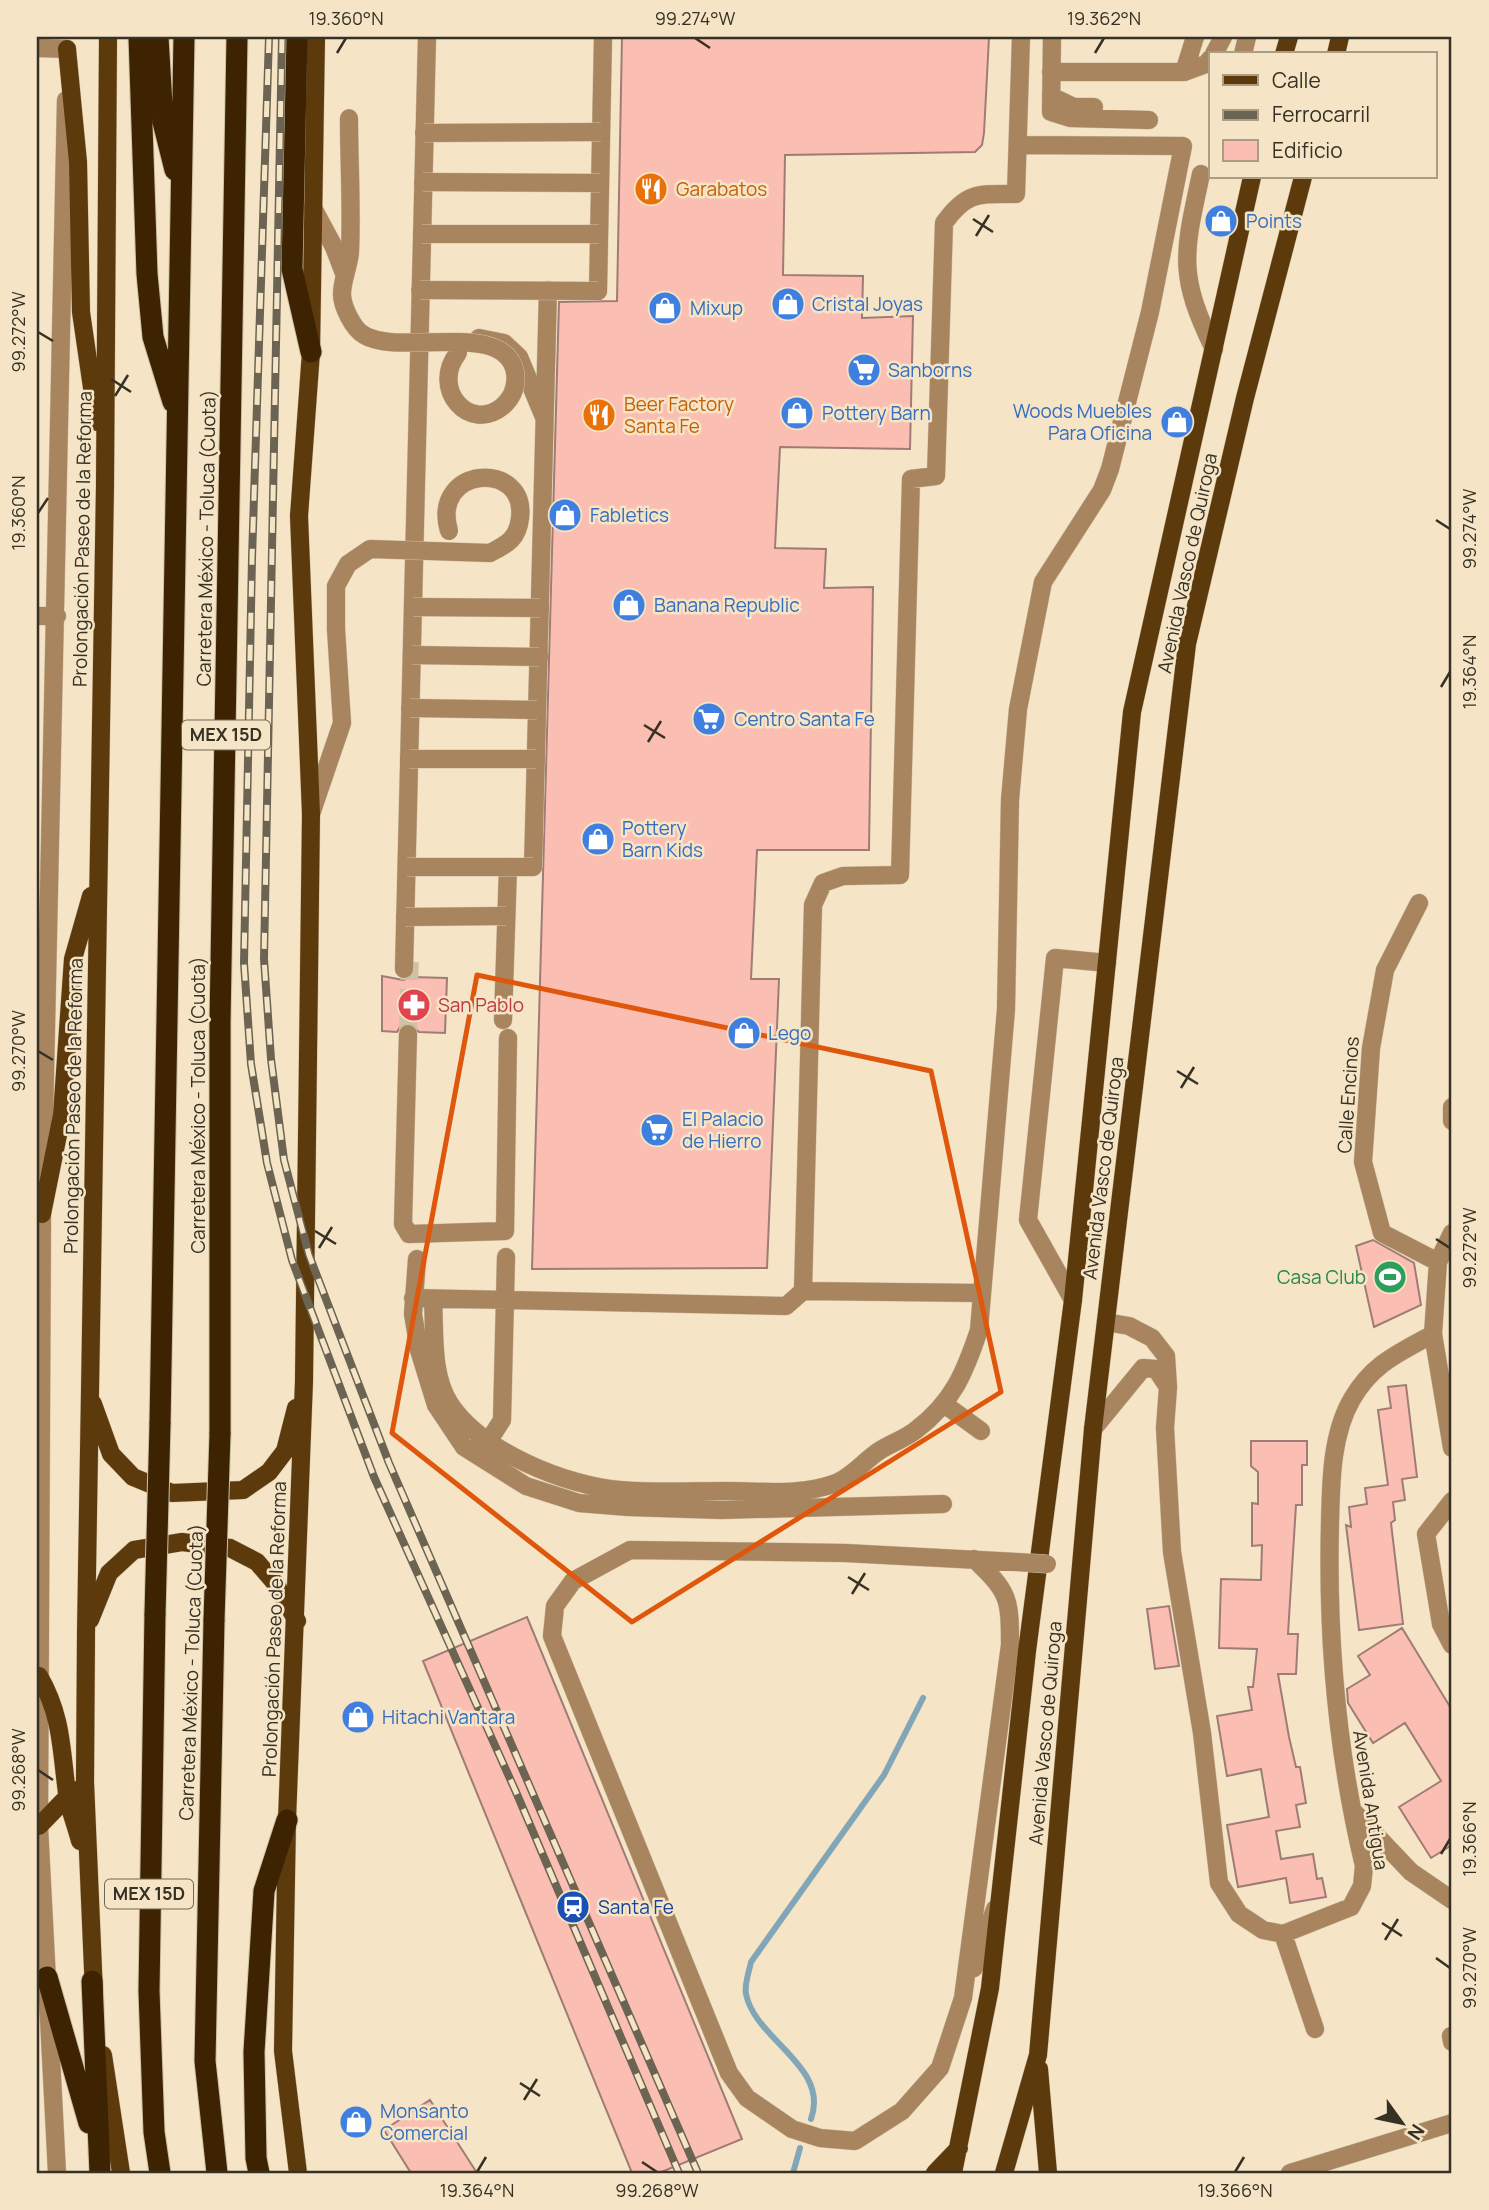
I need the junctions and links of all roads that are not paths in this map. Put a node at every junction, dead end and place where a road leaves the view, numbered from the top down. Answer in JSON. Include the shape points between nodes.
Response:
{"nodes":[{"id":1,"x":108,"y":37,"type":"edge"},
{"id":2,"x":139,"y":37,"type":"edge"},
{"id":3,"x":158,"y":37,"type":"edge"},
{"id":4,"x":184,"y":37,"type":"edge"},
{"id":5,"x":237,"y":37,"type":"edge"},
{"id":6,"x":297,"y":37,"type":"edge"},
{"id":7,"x":316,"y":37,"type":"edge"},
{"id":8,"x":426,"y":37,"type":"edge"},
{"id":9,"x":603,"y":37,"type":"edge"},
{"id":10,"x":1021,"y":37,"type":"edge"},
{"id":11,"x":1052,"y":37,"type":"edge"},
{"id":12,"x":1195,"y":37,"type":"edge"},
{"id":13,"x":67,"y":43,"type":"edge"},
{"id":14,"x":37,"y":48,"type":"edge"},
{"id":15,"x":1209,"y":60,"type":"edge"},
{"id":16,"x":1051,"y":72,"type":"junction"},
{"id":17,"x":1184,"y":72,"type":"junction"},
{"id":18,"x":1149,"y":114,"type":"dead end"},
{"id":19,"x":349,"y":118,"type":"dead end"},
{"id":20,"x":601,"y":132,"type":"junction"},
{"id":21,"x":424,"y":133,"type":"junction"},
{"id":22,"x":1018,"y":145,"type":"junction"},
{"id":23,"x":1201,"y":174,"type":"dead end"},
{"id":24,"x":1252,"y":178,"type":"edge"},
{"id":25,"x":1303,"y":178,"type":"edge"},
{"id":26,"x":423,"y":182,"type":"junction"},
{"id":27,"x":600,"y":183,"type":"junction"},
{"id":28,"x":183,"y":200,"type":"junction"},
{"id":29,"x":313,"y":208,"type":"junction"},
{"id":30,"x":422,"y":234,"type":"junction"},
{"id":31,"x":599,"y":234,"type":"junction"},
{"id":32,"x":421,"y":290,"type":"junction"},
{"id":33,"x":548,"y":290,"type":"junction"},
{"id":34,"x":1214,"y":349,"type":"junction"},
{"id":35,"x":311,"y":352,"type":"junction"},
{"id":36,"x":456,"y":352,"type":"junction"},
{"id":37,"x":178,"y":421,"type":"junction"},
{"id":38,"x":543,"y":426,"type":"junction"},
{"id":39,"x":105,"y":485,"type":"junction"},
{"id":40,"x":543,"y":491,"type":"junction"},
{"id":41,"x":413,"y":607,"type":"junction"},
{"id":42,"x":540,"y":608,"type":"junction"},
{"id":43,"x":37,"y":616,"type":"edge"},
{"id":44,"x":57,"y":616,"type":"junction"},
{"id":45,"x":412,"y":655,"type":"junction"},
{"id":46,"x":539,"y":657,"type":"junction"},
{"id":47,"x":410,"y":708,"type":"junction"},
{"id":48,"x":537,"y":710,"type":"junction"},
{"id":49,"x":409,"y":759,"type":"junction"},
{"id":50,"x":536,"y":759,"type":"junction"},
{"id":51,"x":311,"y":814,"type":"junction"},
{"id":52,"x":407,"y":867,"type":"junction"},
{"id":53,"x":508,"y":867,"type":"junction"},
{"id":54,"x":98,"y":873,"type":"junction"},
{"id":55,"x":1419,"y":903,"type":"dead end"},
{"id":56,"x":506,"y":916,"type":"junction"},
{"id":57,"x":405,"y":917,"type":"junction"},
{"id":58,"x":1107,"y":963,"type":"junction"},
{"id":59,"x":42,"y":969,"type":"edge"},
{"id":60,"x":404,"y":969,"type":"tunnel mouth"},
{"id":61,"x":42,"y":1000,"type":"edge"},
{"id":62,"x":503,"y":1020,"type":"dead end"},
{"id":63,"x":408,"y":1034,"type":"tunnel mouth"},
{"id":64,"x":508,"y":1038,"type":"dead end"},
{"id":65,"x":1452,"y":1107,"type":"edge"},
{"id":66,"x":1452,"y":1121,"type":"edge"},
{"id":67,"x":39,"y":1213,"type":"edge"},
{"id":68,"x":1452,"y":1233,"type":"edge"},
{"id":69,"x":506,"y":1257,"type":"dead end"},
{"id":70,"x":417,"y":1259,"type":"dead end"},
{"id":71,"x":1438,"y":1262,"type":"junction"},
{"id":72,"x":803,"y":1291,"type":"junction"},
{"id":73,"x":981,"y":1293,"type":"junction"},
{"id":74,"x":413,"y":1298,"type":"junction"},
{"id":75,"x":433,"y":1300,"type":"junction"},
{"id":76,"x":1073,"y":1300,"type":"junction"},
{"id":77,"x":506,"y":1302,"type":"junction"},
{"id":78,"x":1106,"y":1322,"type":"junction"},
{"id":79,"x":1433,"y":1334,"type":"junction"},
{"id":80,"x":304,"y":1381,"type":"junction"},
{"id":81,"x":1168,"y":1387,"type":"junction"},
{"id":82,"x":89,"y":1392,"type":"junction"},
{"id":83,"x":944,"y":1404,"type":"junction"},
{"id":84,"x":1093,"y":1429,"type":"junction"},
{"id":85,"x":981,"y":1431,"type":"dead end"},
{"id":86,"x":488,"y":1441,"type":"junction"},
{"id":87,"x":1452,"y":1448,"type":"edge"},
{"id":88,"x":460,"y":1450,"type":"junction"},
{"id":89,"x":1452,"y":1501,"type":"edge"},
{"id":90,"x":943,"y":1504,"type":"dead end"},
{"id":91,"x":974,"y":1559,"type":"junction"},
{"id":92,"x":1047,"y":1564,"type":"dead end"},
{"id":93,"x":297,"y":1621,"type":"junction"},
{"id":94,"x":38,"y":1633,"type":"edge"},
{"id":95,"x":86,"y":1633,"type":"junction"},
{"id":96,"x":1452,"y":1645,"type":"edge"},
{"id":97,"x":40,"y":1676,"type":"junction"},
{"id":98,"x":85,"y":1782,"type":"junction"},
{"id":99,"x":67,"y":1796,"type":"junction"},
{"id":100,"x":1350,"y":1807,"type":"junction"},
{"id":101,"x":287,"y":1820,"type":"junction"},
{"id":102,"x":39,"y":1826,"type":"junction"},
{"id":103,"x":38,"y":1867,"type":"edge"},
{"id":104,"x":88,"y":1867,"type":"junction"},
{"id":105,"x":1000,"y":1895,"type":"junction"},
{"id":106,"x":1452,"y":1900,"type":"edge"},
{"id":107,"x":39,"y":1903,"type":"edge"},
{"id":108,"x":1283,"y":1934,"type":"junction"},
{"id":109,"x":47,"y":1977,"type":"junction"},
{"id":110,"x":92,"y":1981,"type":"junction"},
{"id":111,"x":963,"y":1998,"type":"junction"},
{"id":112,"x":1315,"y":2029,"type":"dead end"},
{"id":113,"x":1038,"y":2055,"type":"junction"},
{"id":114,"x":1452,"y":2123,"type":"edge"},
{"id":115,"x":961,"y":2146,"type":"junction"},
{"id":116,"x":99,"y":2167,"type":"edge"},
{"id":117,"x":57,"y":2173,"type":"edge"},
{"id":118,"x":121,"y":2173,"type":"edge"},
{"id":119,"x":160,"y":2173,"type":"edge"},
{"id":120,"x":217,"y":2173,"type":"edge"},
{"id":121,"x":260,"y":2173,"type":"edge"},
{"id":122,"x":298,"y":2173,"type":"edge"},
{"id":123,"x":935,"y":2173,"type":"edge"},
{"id":124,"x":953,"y":2173,"type":"edge"},
{"id":125,"x":1004,"y":2173,"type":"edge"},
{"id":126,"x":1048,"y":2173,"type":"edge"},
{"id":127,"x":1290,"y":2173,"type":"edge"}],
"edges":[{"from":1,"to":39,"type":"main road","name":"Prolongación Paseo de la Reforma"},
{"from":2,"to":37,"type":"highway","via":[[141,172],[153,337]]},
{"from":3,"to":28,"type":"highway","via":[[163,122]]},
{"from":4,"to":28,"type":"highway","name":"Carretera México - Toluca (Cuota)","number":"MEX 15D"},
{"from":5,"to":120,"type":"highway","name":"Carretera México - Toluca (Cuota)","number":"MEX 15D","bridge":true,"via":[[220,1023],[220,1434],[205,2061]]},
{"from":6,"to":35,"type":"highway","via":[[292,270]]},
{"from":7,"to":29,"type":"main road","name":"Prolongación Paseo de la Reforma"},
{"from":8,"to":21,"type":"street"},
{"from":9,"to":20,"type":"street"},
{"from":10,"to":22,"type":"street"},
{"from":11,"to":16,"type":"street"},
{"from":12,"to":17,"type":"street"},
{"from":13,"to":14,"type":"street"},
{"from":13,"to":39,"type":"main road","via":[[78,162],[81,312]]},
{"from":13,"to":44,"type":"street","name":"Prolongación Paseo de la Reforma"},
{"from":15,"to":17,"type":"street"},
{"from":16,"to":17,"type":"street"},
{"from":16,"to":18,"type":"street","via":[[1051,112],[1070,118]]},
{"from":19,"to":36,"type":"street","bridge":true,"via":[[350,255],[342,295],[347,312],[364,335],[386,341],[498,348],[513,365],[516,380],[502,407],[479,413],[457,404],[447,384]]},
{"from":20,"to":21,"type":"street","bridge":true},
{"from":20,"to":27,"type":"street"},
{"from":21,"to":26,"type":"street"},
{"from":22,"to":72,"type":"street","via":[[1016,194],[976,194],[958,203],[944,223],[936,476],[911,479],[900,875],[844,876],[823,883],[813,905]]},
{"from":22,"to":73,"type":"street","via":[[1183,146],[1150,312],[1110,469],[1042,582],[1018,709],[1010,800],[1006,1009]]},
{"from":23,"to":34,"type":"street","via":[[1187,240],[1186,281]]},
{"from":24,"to":34,"type":"main road","name":"Avenida Vasco de Quiroga"},
{"from":25,"to":78,"type":"main road","name":"Avenida Vasco de Quiroga","via":[[1187,644]]},
{"from":26,"to":27,"type":"street","bridge":true},
{"from":26,"to":30,"type":"street"},
{"from":27,"to":31,"type":"street"},
{"from":28,"to":37,"type":"highway","name":"Carretera México - Toluca (Cuota)","number":"MEX 15D"},
{"from":29,"to":35,"type":"main road","name":"Prolongación Paseo de la Reforma"},
{"from":29,"to":36,"type":"street","bridge":true,"via":[[344,267],[354,315],[367,333],[383,338],[491,341],[512,353],[521,368],[522,389],[512,408],[495,419],[475,421],[450,406],[442,377]]},
{"from":30,"to":31,"type":"street","bridge":true},
{"from":30,"to":32,"type":"street"},
{"from":31,"to":33,"type":"street","bridge":true,"via":[[598,291]]},
{"from":32,"to":33,"type":"street","bridge":true},
{"from":32,"to":41,"type":"street"},
{"from":33,"to":38,"type":"street"},
{"from":34,"to":58,"type":"main road","name":"Avenida Vasco de Quiroga","via":[[1132,712]]},
{"from":35,"to":51,"type":"main road","name":"Prolongación Paseo de la Reforma","via":[[299,516]]},
{"from":36,"to":38,"type":"street","via":[[465,342],[480,337],[504,342],[519,357]]},
{"from":37,"to":119,"type":"highway","name":"Carretera México - Toluca (Cuota)","number":"MEX 15D","bridge":true,"via":[[149,1992],[153,2118]]},
{"from":38,"to":40,"type":"street"},
{"from":39,"to":54,"type":"main road","name":"Prolongación Paseo de la Reforma"},
{"from":40,"to":42,"type":"street"},
{"from":40,"to":51,"type":"street","bridge":true,"via":[[514,538],[501,549],[480,553],[468,550],[449,530],[448,501],[473,478],[495,478],[517,496],[521,507],[518,531],[508,544],[490,553],[370,549],[348,564],[335,586],[341,723]]},
{"from":41,"to":42,"type":"street","bridge":true},
{"from":41,"to":45,"type":"street"},
{"from":42,"to":46,"type":"street"},
{"from":43,"to":44,"type":"street"},
{"from":44,"to":59,"type":"street","name":"Prolongación Paseo de la Reforma"},
{"from":45,"to":46,"type":"street","bridge":true},
{"from":45,"to":47,"type":"street"},
{"from":46,"to":48,"type":"street"},
{"from":47,"to":48,"type":"street","bridge":true},
{"from":47,"to":49,"type":"street"},
{"from":48,"to":50,"type":"street"},
{"from":49,"to":50,"type":"street","bridge":true},
{"from":49,"to":52,"type":"street"},
{"from":50,"to":53,"type":"street","bridge":true,"via":[[533,867]]},
{"from":51,"to":80,"type":"main road","name":"Prolongación Paseo de la Reforma"},
{"from":52,"to":53,"type":"street","bridge":true},
{"from":52,"to":57,"type":"street"},
{"from":53,"to":56,"type":"street"},
{"from":54,"to":67,"type":"main road","via":[[73,959],[62,1115]]},
{"from":54,"to":82,"type":"main road","name":"Prolongación Paseo de la Reforma"},
{"from":55,"to":71,"type":"street","name":"Calle Encinos","via":[[1385,970],[1371,1048],[1363,1162],[1382,1233]]},
{"from":56,"to":57,"type":"street","bridge":true},
{"from":56,"to":62,"type":"street"},
{"from":57,"to":60,"type":"street"},
{"from":58,"to":76,"type":"main road","name":"Avenida Vasco de Quiroga"},
{"from":58,"to":76,"type":"street","via":[[1055,958],[1028,1220]]},
{"from":59,"to":61,"type":"street","name":"Prolongación Paseo de la Reforma"},
{"from":61,"to":67,"type":"street","name":"Prolongación Paseo de la Reforma"},
{"from":63,"to":64,"type":"street","via":[[403,1240],[505,1231]]},
{"from":65,"to":66,"type":"street"},
{"from":67,"to":94,"type":"street","name":"Prolongación Paseo de la Reforma"},
{"from":68,"to":71,"type":"street"},
{"from":69,"to":77,"type":"street"},
{"from":70,"to":74,"type":"street"},
{"from":71,"to":79,"type":"street"},
{"from":72,"to":73,"type":"street"},
{"from":72,"to":77,"type":"street","via":[[786,1306]]},
{"from":73,"to":83,"type":"street","via":[[979,1330],[964,1377]]},
{"from":74,"to":75,"type":"street"},
{"from":74,"to":88,"type":"street","via":[[419,1350],[436,1405]]},
{"from":75,"to":77,"type":"street"},
{"from":75,"to":86,"type":"street","via":[[438,1376],[450,1404]]},
{"from":76,"to":105,"type":"main road","name":"Avenida Vasco de Quiroga"},
{"from":77,"to":86,"type":"street","via":[[502,1420]]},
{"from":78,"to":81,"type":"street","via":[[1129,1326],[1152,1339],[1166,1356]]},
{"from":78,"to":84,"type":"main road","name":"Avenida Vasco de Quiroga"},
{"from":79,"to":87,"type":"street"},
{"from":79,"to":100,"type":"street","name":"Avenida Antigua","via":[[1378,1365],[1352,1399],[1338,1431],[1328,1602],[1340,1748]]},
{"from":80,"to":82,"type":"main road","via":[[285,1451],[269,1472],[243,1490],[172,1493],[133,1477],[111,1454]]},
{"from":80,"to":93,"type":"main road","name":"Prolongación Paseo de la Reforma"},
{"from":81,"to":84,"type":"street","via":[[1156,1370],[1143,1367]]},
{"from":81,"to":108,"type":"street","via":[[1165,1428],[1172,1552],[1202,1733],[1219,1882],[1239,1914],[1263,1930]]},
{"from":82,"to":95,"type":"main road","name":"Prolongación Paseo de la Reforma"},
{"from":83,"to":85,"type":"street"},
{"from":83,"to":86,"type":"street","via":[[915,1431],[878,1451],[853,1473],[836,1483],[796,1492],[619,1490],[536,1468]]},
{"from":84,"to":113,"type":"main road","name":"Avenida Vasco de Quiroga"},
{"from":86,"to":88,"type":"street"},
{"from":88,"to":90,"type":"street","via":[[526,1486],[585,1504],[721,1510]]},
{"from":89,"to":96,"type":"street","via":[[1426,1534],[1440,1624]]},
{"from":91,"to":92,"type":"street","bridge":true},
{"from":91,"to":111,"type":"street","via":[[997,1581],[1010,1603],[1010,1645]]},
{"from":91,"to":111,"type":"street","via":[[630,1550],[573,1581],[555,1606],[552,1636],[729,2073],[747,2098],[792,2129],[820,2138],[855,2141],[902,2111],[940,2068]]},
{"from":93,"to":95,"type":"main road","via":[[257,1562],[230,1548],[182,1542],[134,1550],[109,1573]]},
{"from":93,"to":101,"type":"main road","name":"Prolongación Paseo de la Reforma"},
{"from":94,"to":97,"type":"street","name":"Prolongación Paseo de la Reforma"},
{"from":95,"to":98,"type":"main road","name":"Prolongación Paseo de la Reforma"},
{"from":97,"to":99,"type":"main road","via":[[54,1702],[60,1727]]},
{"from":97,"to":102,"type":"street","name":"Prolongación Paseo de la Reforma"},
{"from":98,"to":99,"type":"main road"},
{"from":98,"to":104,"type":"main road","name":"Prolongación Paseo de la Reforma"},
{"from":99,"to":102,"type":"main road"},
{"from":99,"to":104,"type":"main road"},
{"from":100,"to":106,"type":"street","via":[[1411,1872]]},
{"from":100,"to":108,"type":"street","name":"Avenida Antigua","via":[[1364,1866],[1357,1897],[1351,1907]]},
{"from":101,"to":121,"type":"highway","via":[[264,1891],[254,2052]]},
{"from":101,"to":122,"type":"main road","name":"Prolongación Paseo de la Reforma","via":[[283,2051]]},
{"from":102,"to":103,"type":"street","name":"Prolongación Paseo de la Reforma"},
{"from":103,"to":107,"type":"street","name":"Prolongación Paseo de la Reforma"},
{"from":104,"to":110,"type":"main road","name":"Prolongación Paseo de la Reforma"},
{"from":105,"to":111,"type":"street"},
{"from":105,"to":115,"type":"main road","name":"Avenida Vasco de Quiroga","via":[[990,1988]]},
{"from":107,"to":109,"type":"street","name":"Prolongación Paseo de la Reforma"},
{"from":108,"to":112,"type":"street"},
{"from":109,"to":116,"type":"highway"},
{"from":109,"to":117,"type":"street","name":"Prolongación Paseo de la Reforma"},
{"from":110,"to":116,"type":"highway"},
{"from":110,"to":118,"type":"main road","name":"Prolongación Paseo de la Reforma"},
{"from":113,"to":125,"type":"main road","name":"Avenida Vasco de Quiroga"},
{"from":113,"to":126,"type":"main road"},
{"from":114,"to":127,"type":"street"},
{"from":115,"to":123,"type":"main road"},
{"from":115,"to":124,"type":"main road","name":"Avenida Vasco de Quiroga"}]}
